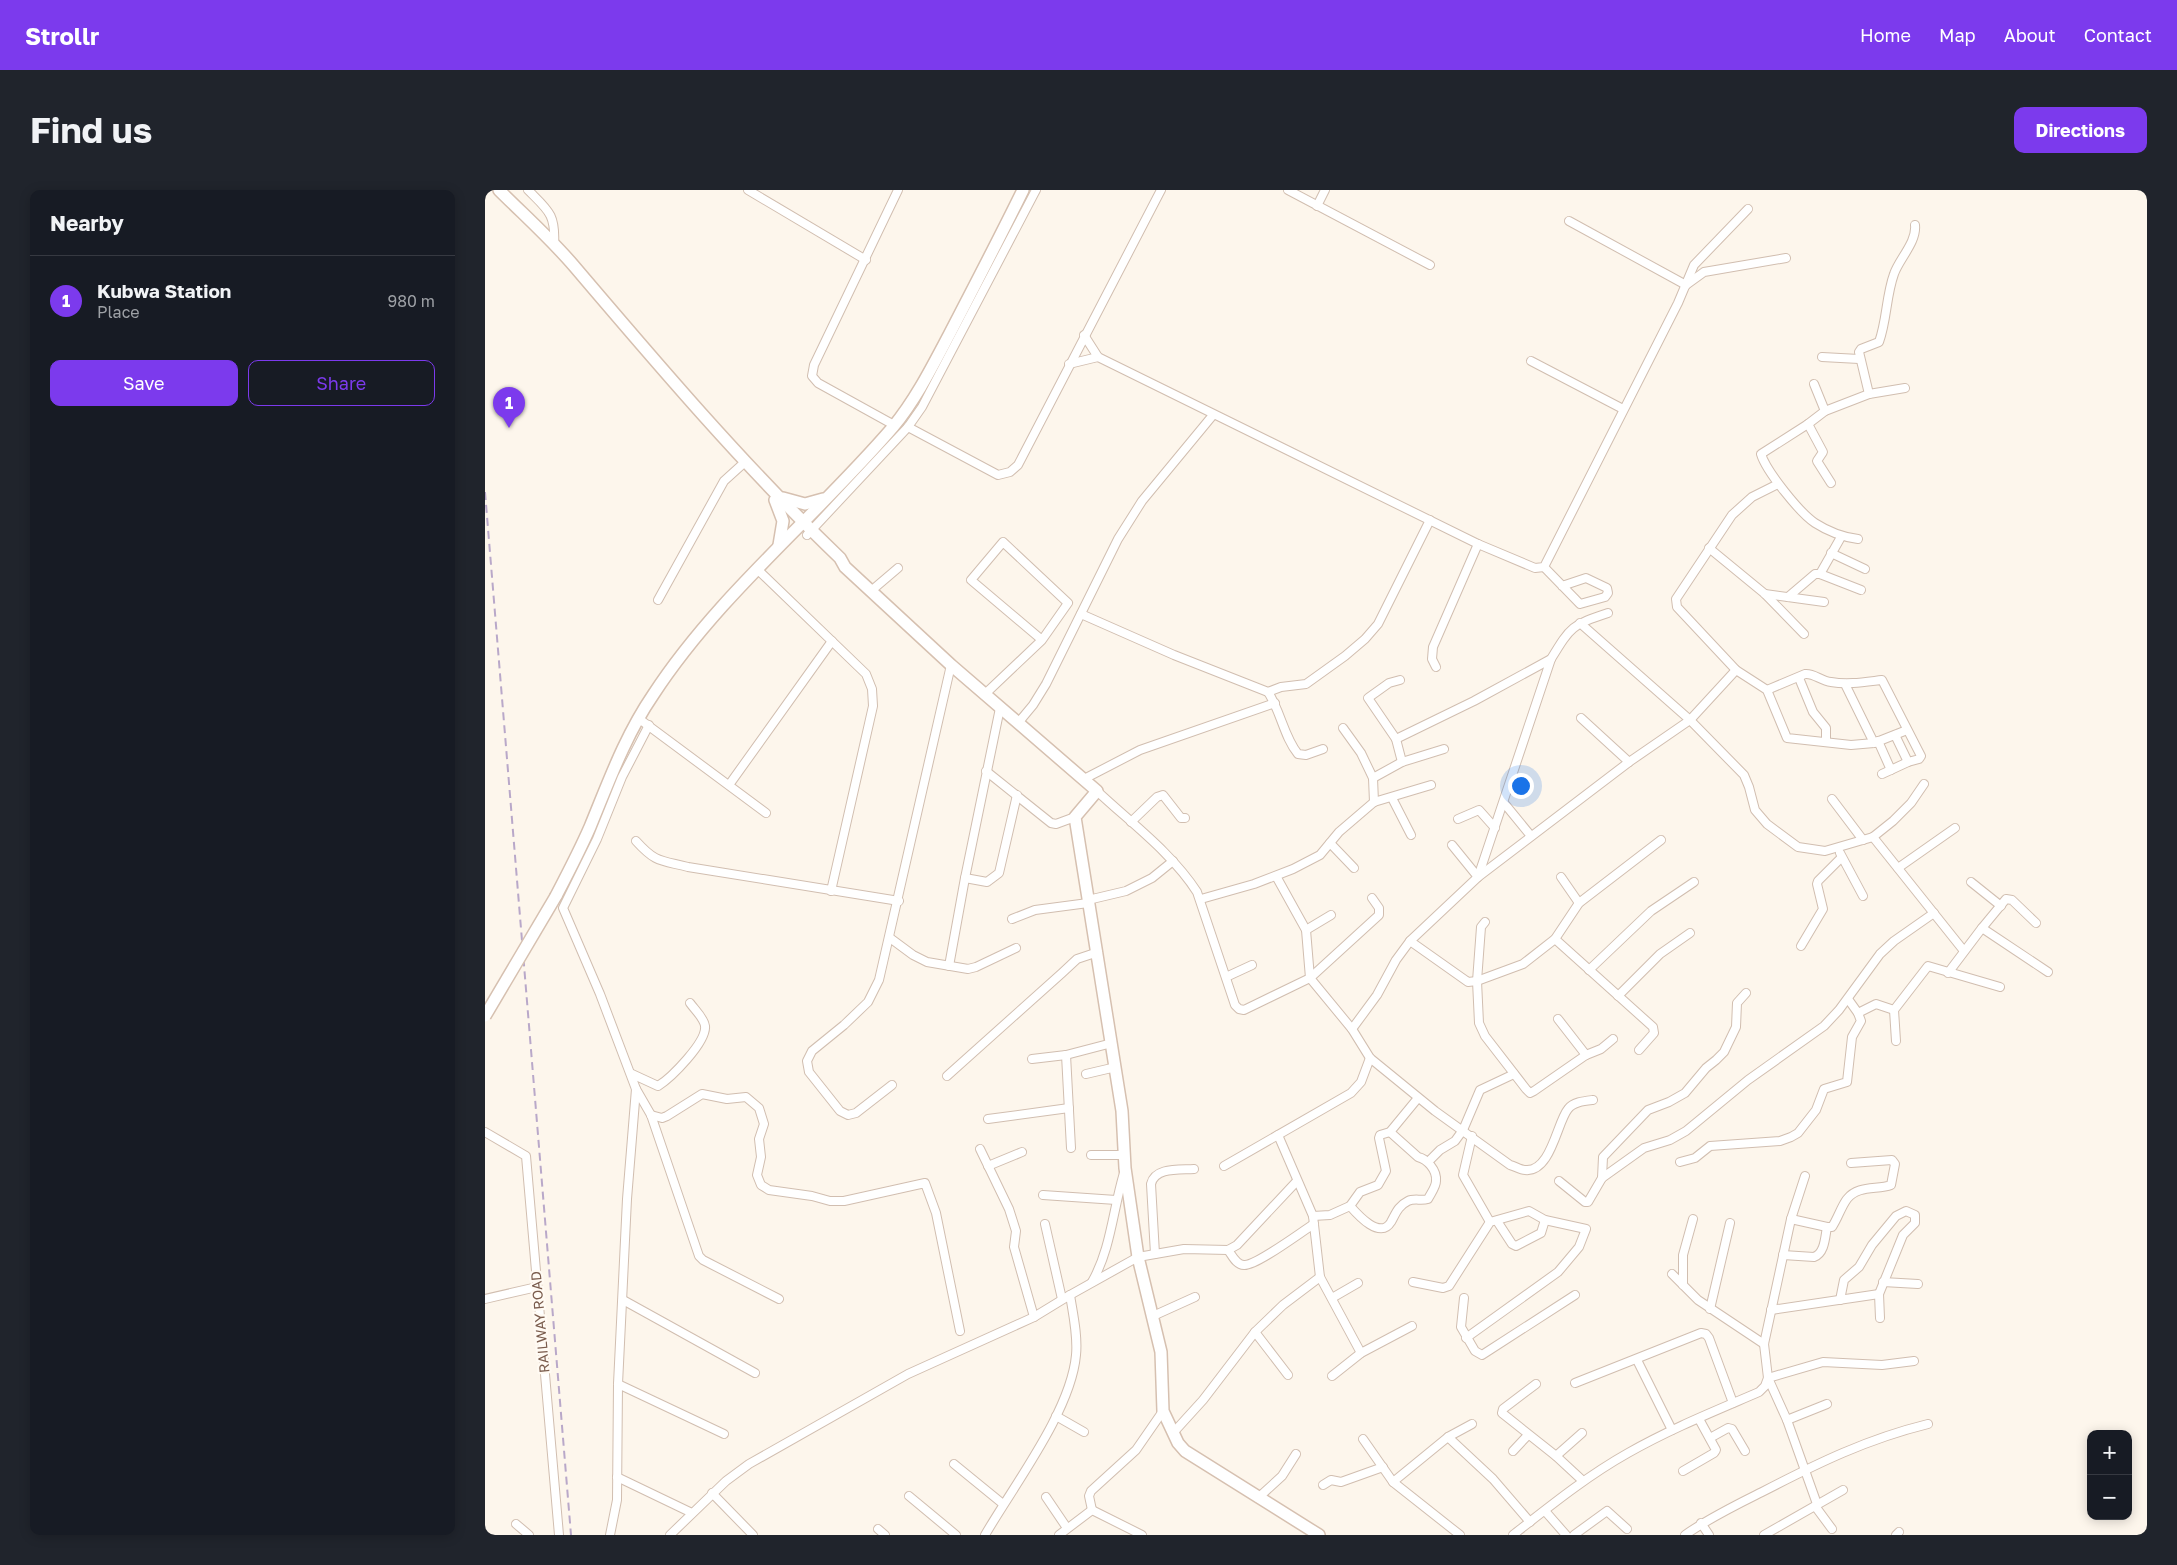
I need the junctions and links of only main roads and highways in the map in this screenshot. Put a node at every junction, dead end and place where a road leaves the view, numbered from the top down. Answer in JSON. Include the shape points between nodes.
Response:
{"nodes":[{"id":1,"x":499,"y":190,"type":"edge"},
{"id":2,"x":1023,"y":190,"type":"edge"},
{"id":3,"x":776,"y":496,"type":"junction"},
{"id":4,"x":825,"y":498,"type":"junction"},
{"id":5,"x":805,"y":529,"type":"junction"},
{"id":6,"x":779,"y":547,"type":"junction"},
{"id":7,"x":485,"y":1016,"type":"edge"},
{"id":8,"x":1319,"y":1535,"type":"edge"}],
"edges":[{"from":1,"to":3,"type":"main road","via":[[554,246]]},
{"from":2,"to":4,"type":"main road","via":[[951,343],[894,426]]},
{"from":3,"to":4,"type":"main road","via":[[805,504]]},
{"from":3,"to":5,"type":"main road"},
{"from":3,"to":6,"type":"main road","via":[[783,522]]},
{"from":4,"to":5,"type":"main road"},
{"from":5,"to":6,"type":"main road"},
{"from":5,"to":8,"type":"main road","via":[[835,562],[845,566],[951,665],[1097,791],[1075,817],[1116,1067],[1125,1168],[1138,1257],[1161,1352],[1163,1412],[1185,1451]]},
{"from":6,"to":7,"type":"main road","bridge":true,"via":[[689,645],[638,718],[616,776],[556,896]]}]}
